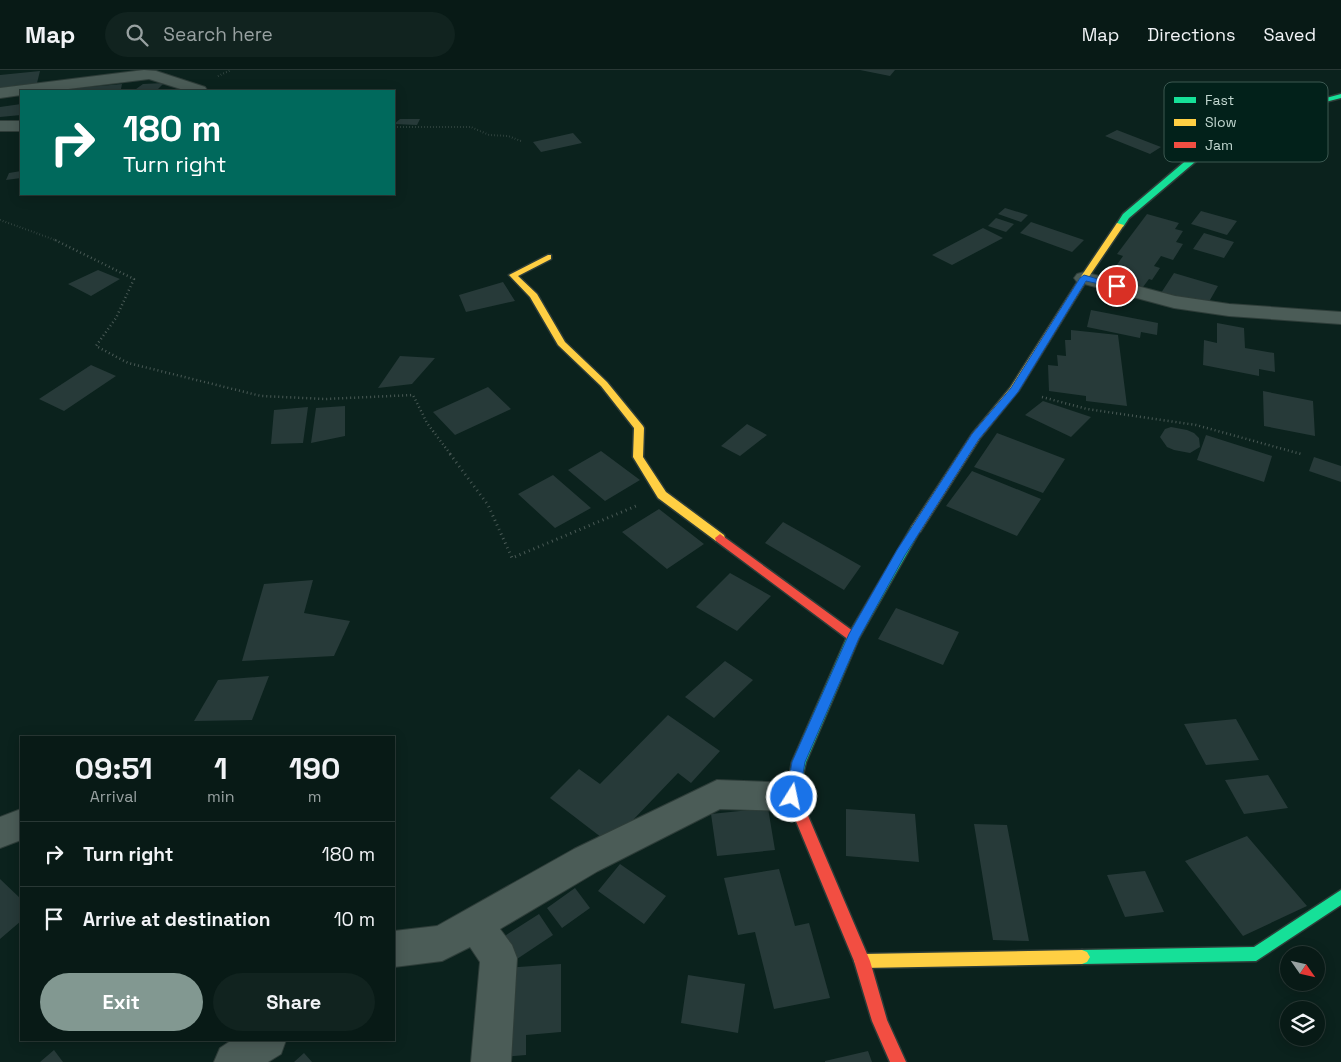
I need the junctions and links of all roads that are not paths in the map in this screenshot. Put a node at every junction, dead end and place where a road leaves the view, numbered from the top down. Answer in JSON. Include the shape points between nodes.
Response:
{"nodes":[{"id":1,"x":20,"y":90,"type":"edge"},
{"id":2,"x":24,"y":90,"type":"edge"},
{"id":3,"x":199,"y":90,"type":"edge"},
{"id":4,"x":0,"y":93,"type":"edge"},
{"id":5,"x":1341,"y":96,"type":"edge"},
{"id":6,"x":1328,"y":100,"type":"edge"},
{"id":7,"x":0,"y":126,"type":"edge"},
{"id":8,"x":20,"y":126,"type":"edge"},
{"id":9,"x":1190,"y":162,"type":"edge"},
{"id":10,"x":548,"y":257,"type":"dead end"},
{"id":11,"x":1084,"y":278,"type":"junction"},
{"id":12,"x":1341,"y":318,"type":"edge"},
{"id":13,"x":853,"y":637,"type":"junction"},
{"id":14,"x":792,"y":797,"type":"junction"},
{"id":15,"x":20,"y":824,"type":"edge"},
{"id":16,"x":0,"y":833,"type":"edge"},
{"id":17,"x":1341,"y":897,"type":"edge"},
{"id":18,"x":475,"y":923,"type":"junction"},
{"id":19,"x":395,"y":949,"type":"edge"},
{"id":20,"x":862,"y":961,"type":"junction"},
{"id":21,"x":266,"y":1041,"type":"edge"},
{"id":22,"x":234,"y":1062,"type":"edge"},
{"id":23,"x":491,"y":1062,"type":"edge"},
{"id":24,"x":898,"y":1062,"type":"edge"}],
"edges":[{"from":1,"to":4,"type":"street"},
{"from":2,"to":3,"type":"street","via":[[150,74]]},
{"from":5,"to":6,"type":"main road"},
{"from":7,"to":8,"type":"street"},
{"from":9,"to":11,"type":"main road","via":[[1126,216]]},
{"from":10,"to":13,"type":"main road","via":[[513,275],[534,296],[561,343],[604,384],[639,428],[638,457],[662,495]]},
{"from":11,"to":12,"type":"street","via":[[1174,302],[1229,310]]},
{"from":11,"to":13,"type":"main road","via":[[1014,390],[976,436],[901,553]]},
{"from":13,"to":14,"type":"main road","via":[[799,762]]},
{"from":14,"to":18,"type":"street","via":[[717,794],[586,860]]},
{"from":14,"to":20,"type":"main road"},
{"from":15,"to":16,"type":"street"},
{"from":17,"to":20,"type":"main road","via":[[1256,954]]},
{"from":18,"to":19,"type":"street","via":[[442,942]]},
{"from":18,"to":23,"type":"street","via":[[499,958]]},
{"from":20,"to":24,"type":"main road","via":[[880,1021]]},
{"from":21,"to":22,"type":"street"}]}
